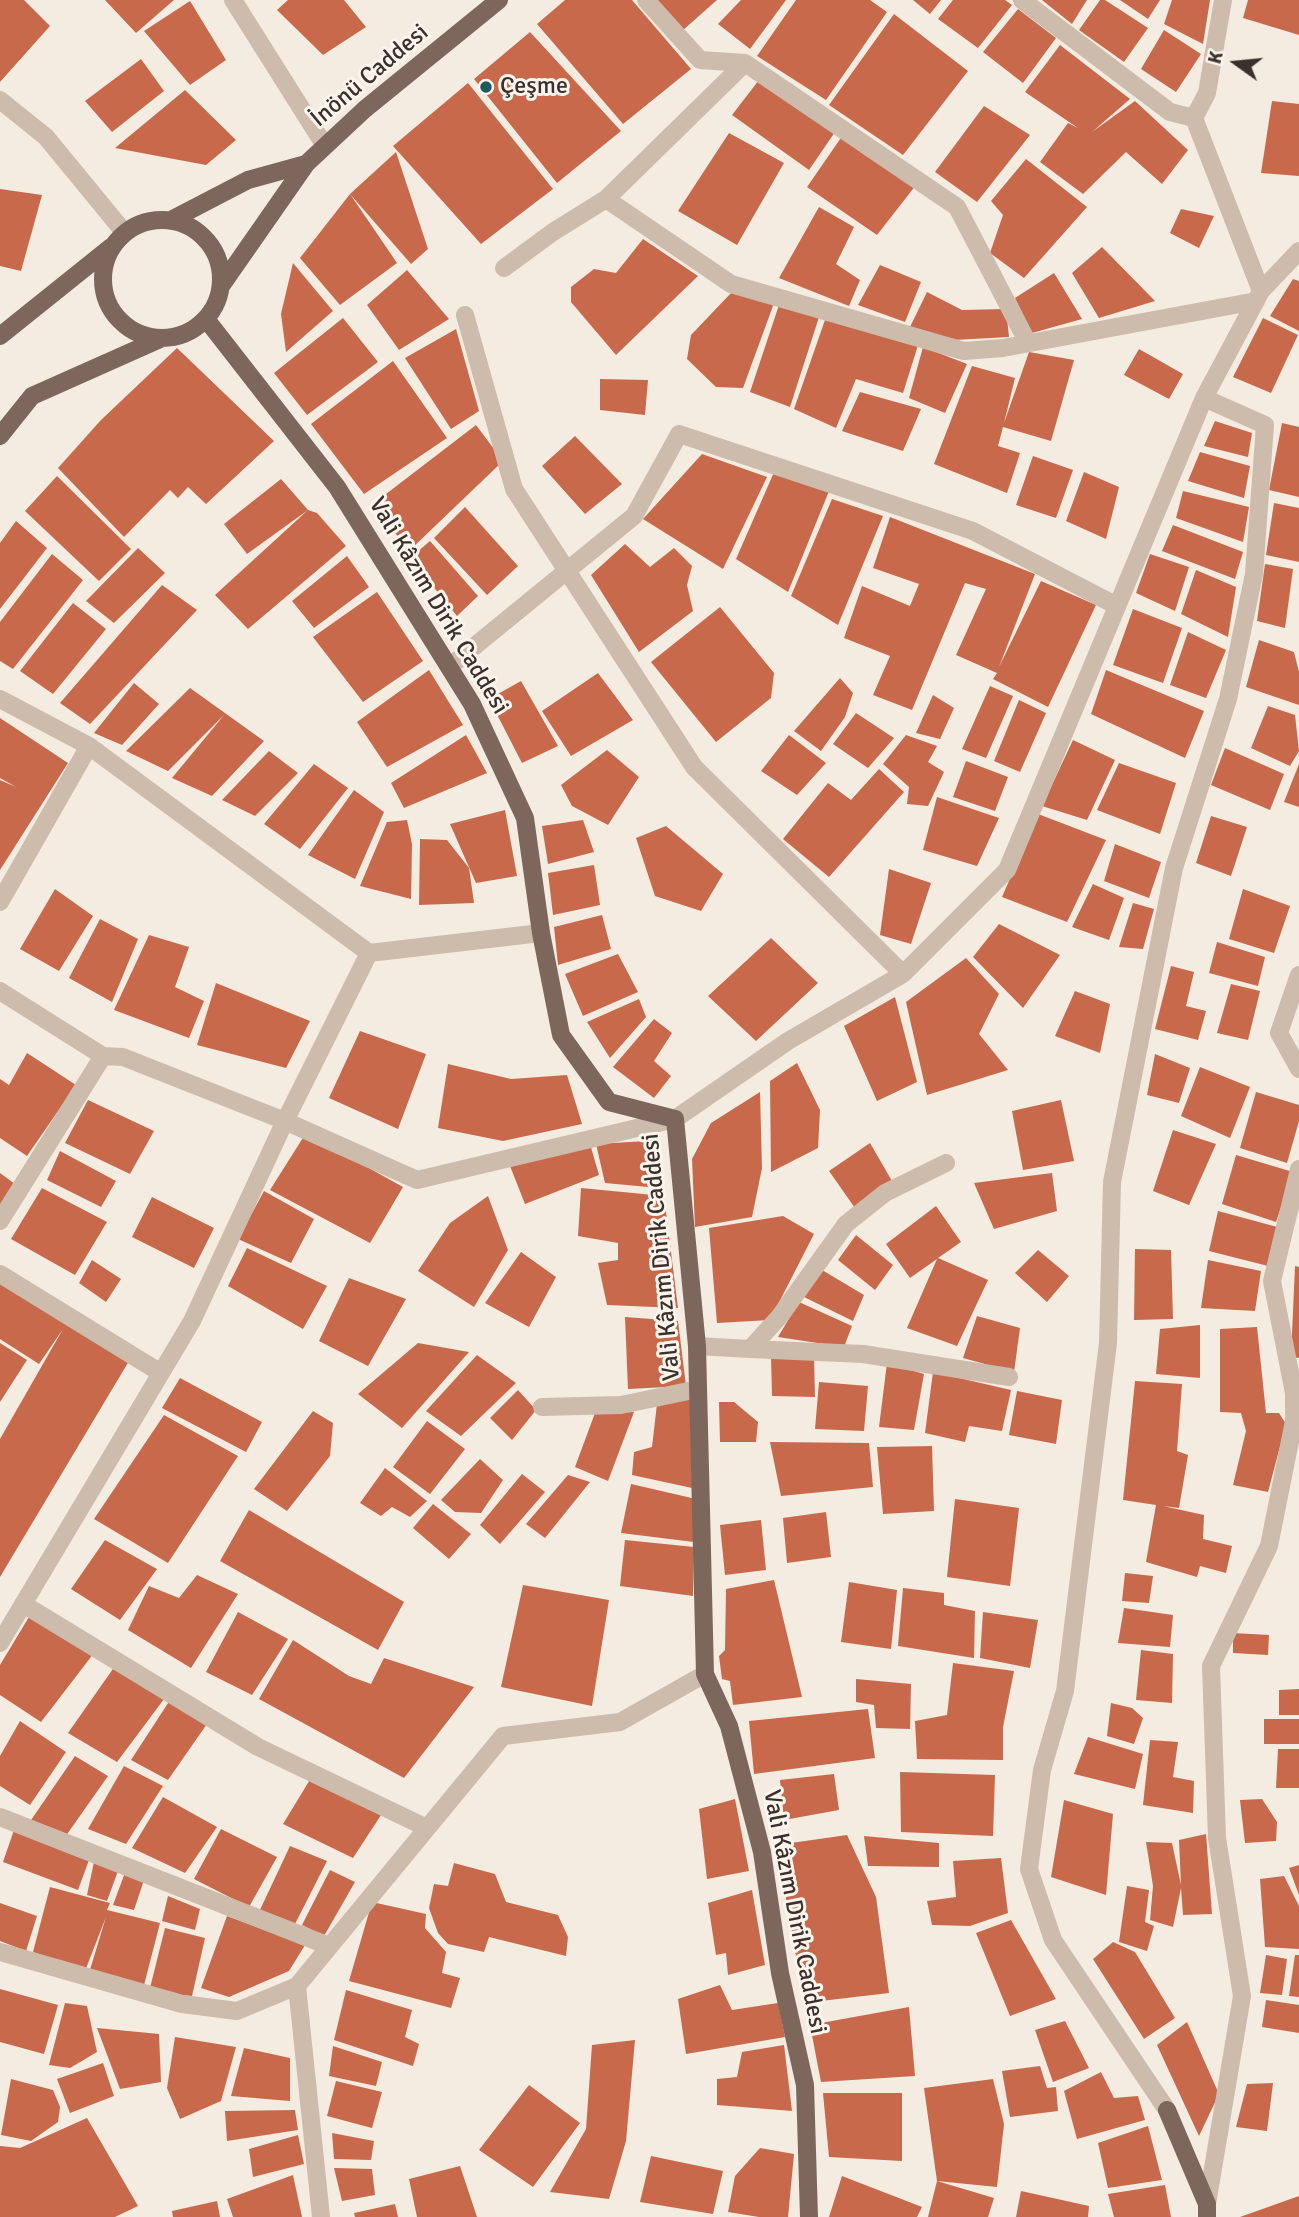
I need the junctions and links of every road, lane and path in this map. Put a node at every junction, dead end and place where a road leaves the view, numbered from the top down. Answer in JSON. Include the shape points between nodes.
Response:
{"nodes":[{"id":1,"x":233,"y":0,"type":"edge"},
{"id":2,"x":499,"y":0,"type":"edge"},
{"id":3,"x":646,"y":0,"type":"edge"},
{"id":4,"x":1022,"y":0,"type":"edge"},
{"id":5,"x":1223,"y":0,"type":"edge"},
{"id":6,"x":745,"y":63,"type":"junction"},
{"id":7,"x":0,"y":100,"type":"edge"},
{"id":8,"x":1194,"y":118,"type":"junction"},
{"id":9,"x":325,"y":146,"type":"junction"},
{"id":10,"x":306,"y":164,"type":"junction"},
{"id":11,"x":606,"y":199,"type":"junction"},
{"id":12,"x":171,"y":220,"type":"junction"},
{"id":13,"x":119,"y":239,"type":"junction"},
{"id":14,"x":1299,"y":251,"type":"edge"},
{"id":15,"x":504,"y":268,"type":"dead end"},
{"id":16,"x":221,"y":286,"type":"junction"},
{"id":17,"x":1259,"y":296,"type":"junction"},
{"id":18,"x":466,"y":316,"type":"dead end"},
{"id":19,"x":206,"y":319,"type":"junction"},
{"id":20,"x":0,"y":336,"type":"edge"},
{"id":21,"x":160,"y":338,"type":"junction"},
{"id":22,"x":1028,"y":343,"type":"junction"},
{"id":23,"x":1203,"y":398,"type":"junction"},
{"id":24,"x":0,"y":436,"type":"edge"},
{"id":25,"x":568,"y":569,"type":"junction"},
{"id":26,"x":1117,"y":606,"type":"junction"},
{"id":27,"x":449,"y":667,"type":"junction"},
{"id":28,"x":0,"y":699,"type":"edge"},
{"id":29,"x":89,"y":747,"type":"junction"},
{"id":30,"x":0,"y":902,"type":"edge"},
{"id":31,"x":541,"y":933,"type":"junction"},
{"id":32,"x":369,"y":953,"type":"junction"},
{"id":33,"x":903,"y":974,"type":"junction"},
{"id":34,"x":1299,"y":975,"type":"edge"},
{"id":35,"x":0,"y":991,"type":"edge"},
{"id":36,"x":103,"y":1056,"type":"junction"},
{"id":37,"x":1299,"y":1069,"type":"edge"},
{"id":38,"x":675,"y":1119,"type":"junction"},
{"id":39,"x":285,"y":1121,"type":"junction"},
{"id":40,"x":946,"y":1163,"type":"dead end"},
{"id":41,"x":1299,"y":1169,"type":"edge"},
{"id":42,"x":0,"y":1221,"type":"edge"},
{"id":43,"x":0,"y":1274,"type":"edge"},
{"id":44,"x":697,"y":1346,"type":"junction"},
{"id":45,"x":750,"y":1349,"type":"junction"},
{"id":46,"x":161,"y":1373,"type":"junction"},
{"id":47,"x":1009,"y":1377,"type":"dead end"},
{"id":48,"x":698,"y":1390,"type":"junction"},
{"id":49,"x":542,"y":1407,"type":"dead end"},
{"id":50,"x":1297,"y":1418,"type":"edge"},
{"id":51,"x":23,"y":1604,"type":"junction"},
{"id":52,"x":0,"y":1643,"type":"edge"},
{"id":53,"x":705,"y":1674,"type":"junction"},
{"id":54,"x":0,"y":1817,"type":"edge"},
{"id":55,"x":427,"y":1828,"type":"junction"},
{"id":56,"x":329,"y":1946,"type":"junction"},
{"id":57,"x":0,"y":1952,"type":"edge"},
{"id":58,"x":296,"y":1986,"type":"junction"},
{"id":59,"x":1167,"y":2110,"type":"joint"},
{"id":60,"x":1207,"y":2211,"type":"edge"},
{"id":61,"x":321,"y":2217,"type":"edge"},
{"id":62,"x":809,"y":2217,"type":"edge"}],
"edges":[{"from":1,"to":9,"type":"street"},
{"from":2,"to":9,"type":"main road","name":"İnönü Caddesi"},
{"from":3,"to":6,"type":"street","via":[[700,60]]},
{"from":4,"to":8,"type":"street","via":[[1170,111]]},
{"from":5,"to":8,"type":"street","via":[[1207,93]]},
{"from":6,"to":11,"type":"street"},
{"from":6,"to":22,"type":"street","via":[[957,207]]},
{"from":7,"to":13,"type":"street","via":[[46,138]]},
{"from":8,"to":17,"type":"street"},
{"from":9,"to":10,"type":"main road","name":"İnönü Caddesi"},
{"from":10,"to":12,"type":"main road","name":"İnönü Caddesi","via":[[248,180]]},
{"from":10,"to":16,"type":"main road","name":"İnönü Caddesi"},
{"from":11,"to":15,"type":"street"},
{"from":11,"to":22,"type":"street","via":[[731,284],[964,351]]},
{"from":12,"to":13,"type":"main road","via":[[154,219]]},
{"from":12,"to":16,"type":"main road","via":[[189,225],[209,243],[221,267]]},
{"from":13,"to":20,"type":"main road"},
{"from":13,"to":21,"type":"main road","via":[[106,261],[106,297],[126,326]]},
{"from":14,"to":17,"type":"street"},
{"from":16,"to":19,"type":"main road"},
{"from":17,"to":22,"type":"street"},
{"from":17,"to":23,"type":"street"},
{"from":18,"to":25,"type":"street","via":[[514,489]]},
{"from":19,"to":21,"type":"main road","via":[[177,337]]},
{"from":19,"to":27,"type":"main road","name":"Vali Kâzım Dirik Caddesi","via":[[337,487]]},
{"from":21,"to":24,"type":"main road","via":[[32,396]]},
{"from":23,"to":26,"type":"street"},
{"from":23,"to":59,"type":"street","via":[[1265,425],[1254,574],[1228,699],[1174,868],[1112,1182],[1108,1343],[1065,1691],[1042,1770],[1029,1868],[1054,1940]]},
{"from":25,"to":26,"type":"street","via":[[634,516],[679,434],[973,531]]},
{"from":25,"to":27,"type":"street"},
{"from":25,"to":33,"type":"street","via":[[694,766]]},
{"from":26,"to":33,"type":"street","via":[[1007,870]]},
{"from":27,"to":31,"type":"main road","name":"Vali Kâzım Dirik Caddesi","via":[[472,704],[525,818]]},
{"from":28,"to":29,"type":"street"},
{"from":29,"to":30,"type":"street"},
{"from":29,"to":32,"type":"street"},
{"from":31,"to":32,"type":"street"},
{"from":31,"to":38,"type":"main road","name":"Vali Kâzım Dirik Caddesi","via":[[561,1035],[609,1102]]},
{"from":32,"to":39,"type":"street"},
{"from":33,"to":38,"type":"street","via":[[788,1041]]},
{"from":34,"to":37,"type":"street","via":[[1279,1033]]},
{"from":35,"to":36,"type":"street"},
{"from":36,"to":39,"type":"street","via":[[123,1057]]},
{"from":36,"to":42,"type":"street"},
{"from":38,"to":39,"type":"street","via":[[418,1180]]},
{"from":38,"to":44,"type":"main road","name":"Vali Kâzım Dirik Caddesi"},
{"from":39,"to":46,"type":"street","via":[[192,1321]]},
{"from":40,"to":45,"type":"street","via":[[885,1193],[846,1224],[780,1316]]},
{"from":41,"to":50,"type":"street","via":[[1272,1281]]},
{"from":43,"to":46,"type":"street"},
{"from":44,"to":45,"type":"street"},
{"from":44,"to":48,"type":"main road","name":"Vali Kâzım Dirik Caddesi"},
{"from":45,"to":47,"type":"street","via":[[863,1354]]},
{"from":46,"to":51,"type":"street"},
{"from":48,"to":49,"type":"street","via":[[621,1405]]},
{"from":48,"to":53,"type":"main road","name":"Vali Kâzım Dirik Caddesi"},
{"from":50,"to":60,"type":"street","via":[[1269,1546],[1211,1666],[1217,1838],[1242,1996]]},
{"from":51,"to":52,"type":"street"},
{"from":51,"to":55,"type":"street","via":[[258,1747]]},
{"from":53,"to":55,"type":"street","via":[[620,1722],[503,1736]]},
{"from":53,"to":62,"type":"main road","name":"Vali Kâzım Dirik Caddesi","via":[[729,1726],[762,1852],[779,1973],[805,2085]]},
{"from":54,"to":56,"type":"street"},
{"from":55,"to":56,"type":"street"},
{"from":56,"to":58,"type":"street"},
{"from":57,"to":58,"type":"street","via":[[182,2004],[237,2011]]},
{"from":58,"to":61,"type":"street"},
{"from":59,"to":60,"type":"main road"}]}
